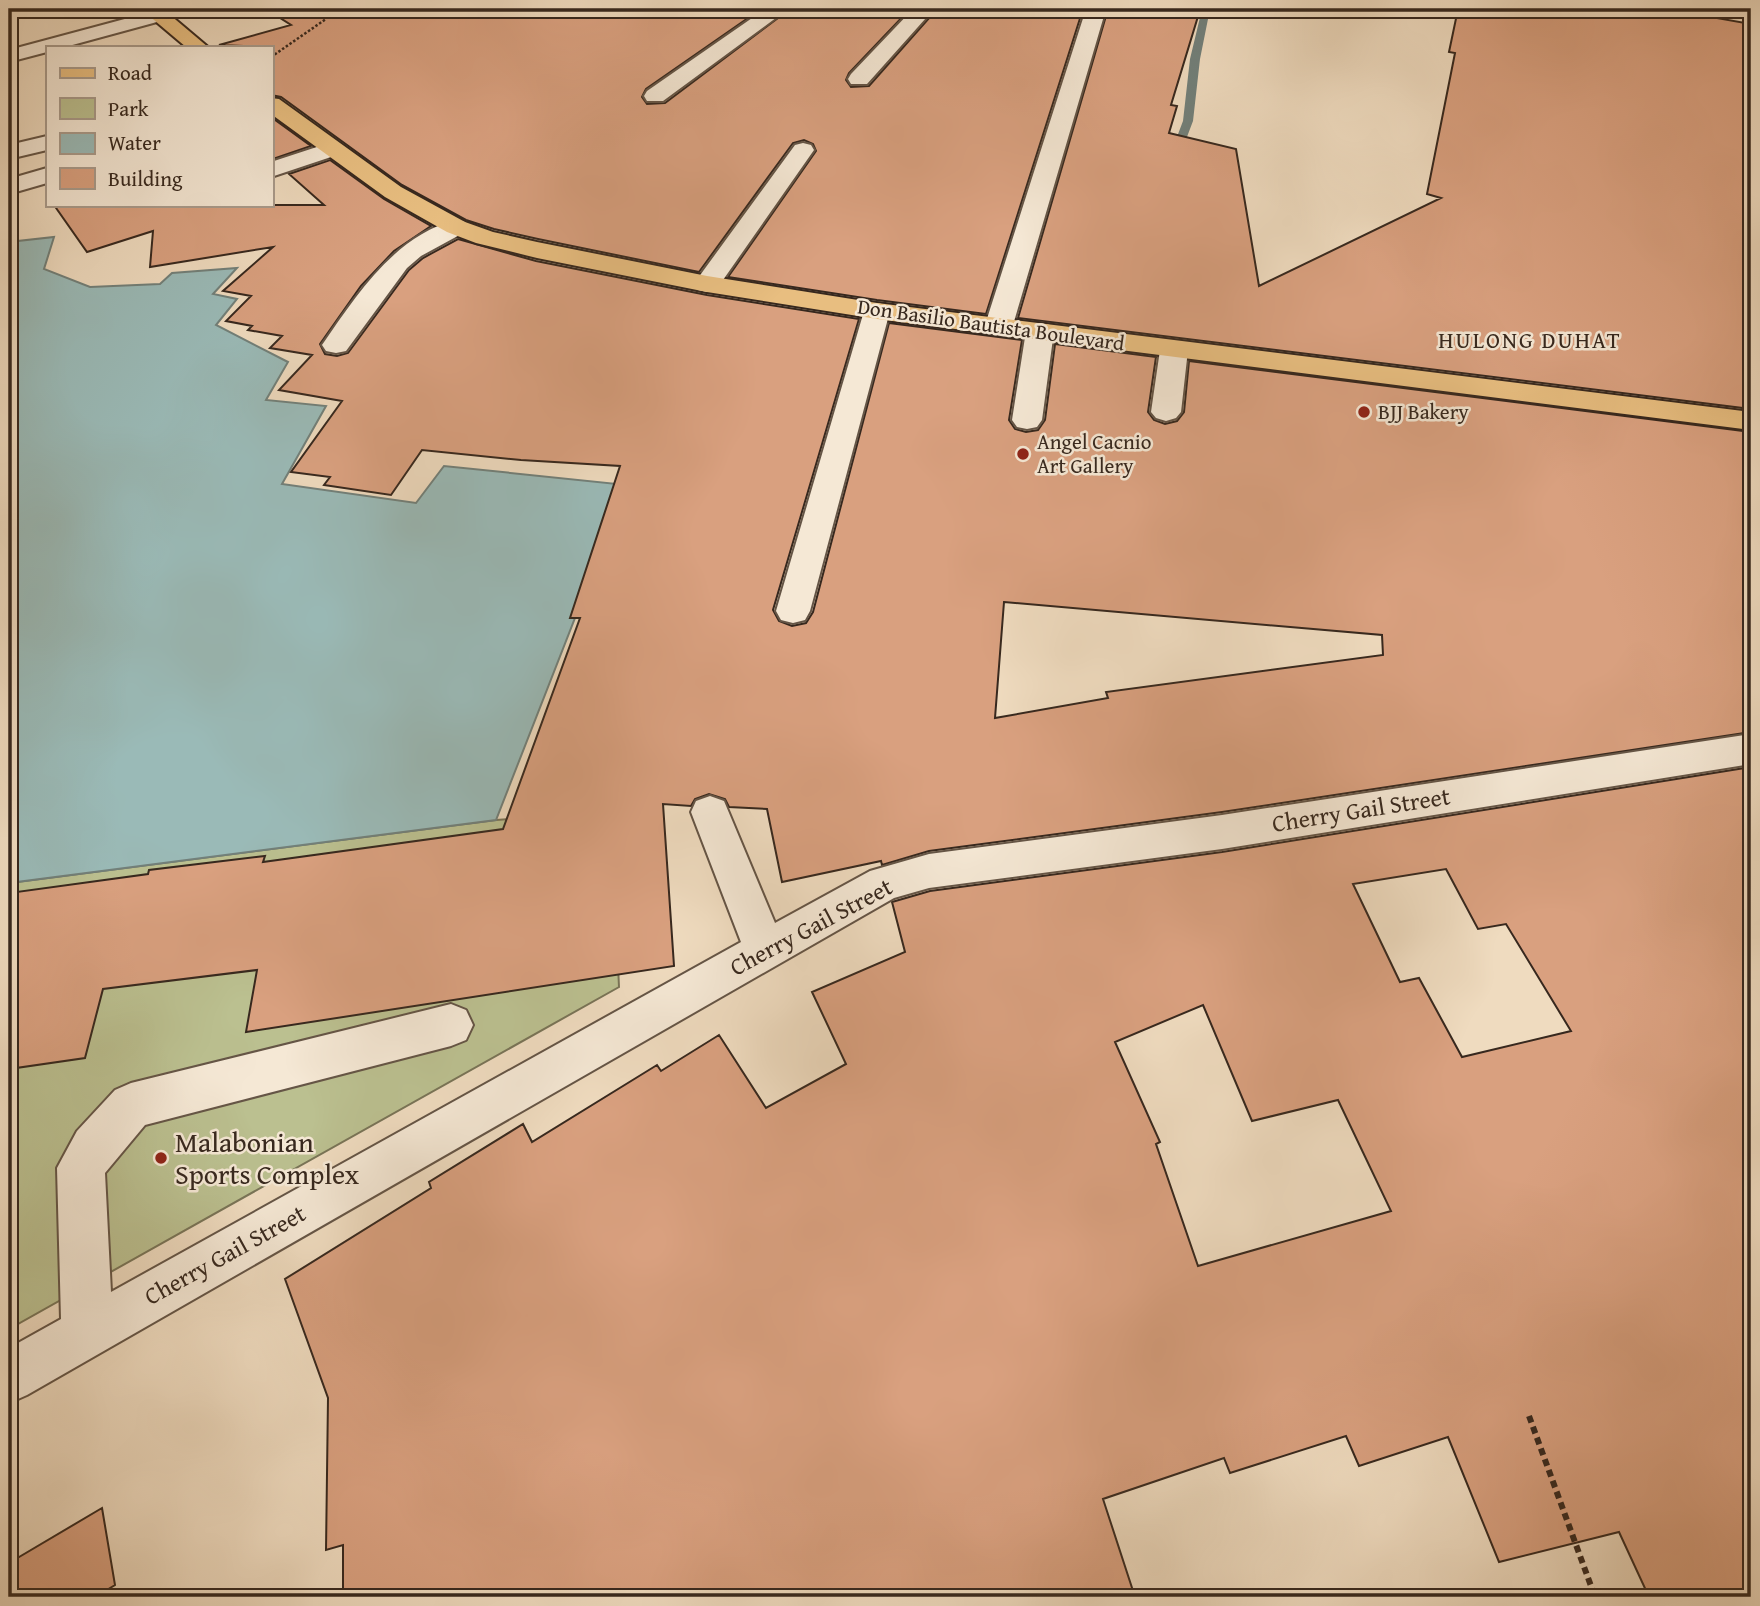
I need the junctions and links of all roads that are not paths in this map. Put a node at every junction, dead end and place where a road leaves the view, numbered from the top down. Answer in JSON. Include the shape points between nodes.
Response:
{"nodes":[{"id":1,"x":183,"y":9,"type":"edge"},
{"id":2,"x":778,"y":9,"type":"edge"},
{"id":3,"x":924,"y":9,"type":"edge"},
{"id":4,"x":1096,"y":9,"type":"edge"},
{"id":5,"x":155,"y":12,"type":"edge"},
{"id":6,"x":197,"y":46,"type":"edge"},
{"id":7,"x":9,"y":56,"type":"edge"},
{"id":8,"x":859,"y":79,"type":"dead end"},
{"id":9,"x":655,"y":96,"type":"dead end"},
{"id":10,"x":276,"y":112,"type":"edge"},
{"id":11,"x":46,"y":144,"type":"edge"},
{"id":12,"x":332,"y":149,"type":"junction"},
{"id":13,"x":803,"y":150,"type":"dead end"},
{"id":14,"x":9,"y":152,"type":"edge"},
{"id":15,"x":273,"y":169,"type":"edge"},
{"id":16,"x":46,"y":175,"type":"edge"},
{"id":17,"x":9,"y":187,"type":"edge"},
{"id":18,"x":456,"y":227,"type":"junction"},
{"id":19,"x":708,"y":284,"type":"junction"},
{"id":20,"x":877,"y":311,"type":"junction"},
{"id":21,"x":999,"y":325,"type":"junction"},
{"id":22,"x":1040,"y":331,"type":"junction"},
{"id":23,"x":337,"y":345,"type":"dead end"},
{"id":24,"x":1174,"y":350,"type":"junction"},
{"id":25,"x":1166,"y":412,"type":"dead end"},
{"id":26,"x":1027,"y":420,"type":"dead end"},
{"id":27,"x":1751,"y":421,"type":"edge"},
{"id":28,"x":793,"y":611,"type":"dead end"},
{"id":29,"x":1751,"y":749,"type":"edge"},
{"id":30,"x":710,"y":812,"type":"dead end"},
{"id":31,"x":765,"y":950,"type":"junction"},
{"id":32,"x":451,"y":1025,"type":"dead end"},
{"id":33,"x":87,"y":1333,"type":"junction"},
{"id":34,"x":9,"y":1377,"type":"edge"}],
"edges":[{"from":1,"to":5,"type":"street"},
{"from":2,"to":9,"type":"street"},
{"from":3,"to":8,"type":"street"},
{"from":4,"to":21,"type":"street"},
{"from":5,"to":6,"type":"main road"},
{"from":5,"to":7,"type":"street"},
{"from":10,"to":12,"type":"main road","name":"Don Basilio Bautista Boulevard"},
{"from":11,"to":14,"type":"street"},
{"from":12,"to":15,"type":"street"},
{"from":12,"to":18,"type":"main road","name":"Don Basilio Bautista Boulevard","via":[[393,192]]},
{"from":13,"to":19,"type":"street"},
{"from":16,"to":17,"type":"street"},
{"from":18,"to":19,"type":"main road","name":"Don Basilio Bautista Boulevard","via":[[537,250]]},
{"from":18,"to":23,"type":"street","via":[[398,263]]},
{"from":19,"to":20,"type":"main road","name":"Don Basilio Bautista Boulevard"},
{"from":20,"to":21,"type":"main road","name":"Don Basilio Bautista Boulevard"},
{"from":20,"to":28,"type":"street"},
{"from":21,"to":22,"type":"main road","name":"Don Basilio Bautista Boulevard"},
{"from":22,"to":24,"type":"main road","name":"Don Basilio Bautista Boulevard"},
{"from":22,"to":26,"type":"street"},
{"from":24,"to":25,"type":"street"},
{"from":24,"to":27,"type":"main road","name":"Don Basilio Bautista Boulevard"},
{"from":29,"to":31,"type":"street","name":"Cherry Gail Street","via":[[1222,832],[929,871],[884,883]]},
{"from":30,"to":31,"type":"street"},
{"from":31,"to":33,"type":"street","name":"Cherry Gail Street"},
{"from":32,"to":33,"type":"street","via":[[131,1106],[81,1168]]},
{"from":33,"to":34,"type":"street","name":"Cherry Gail Street"}]}
